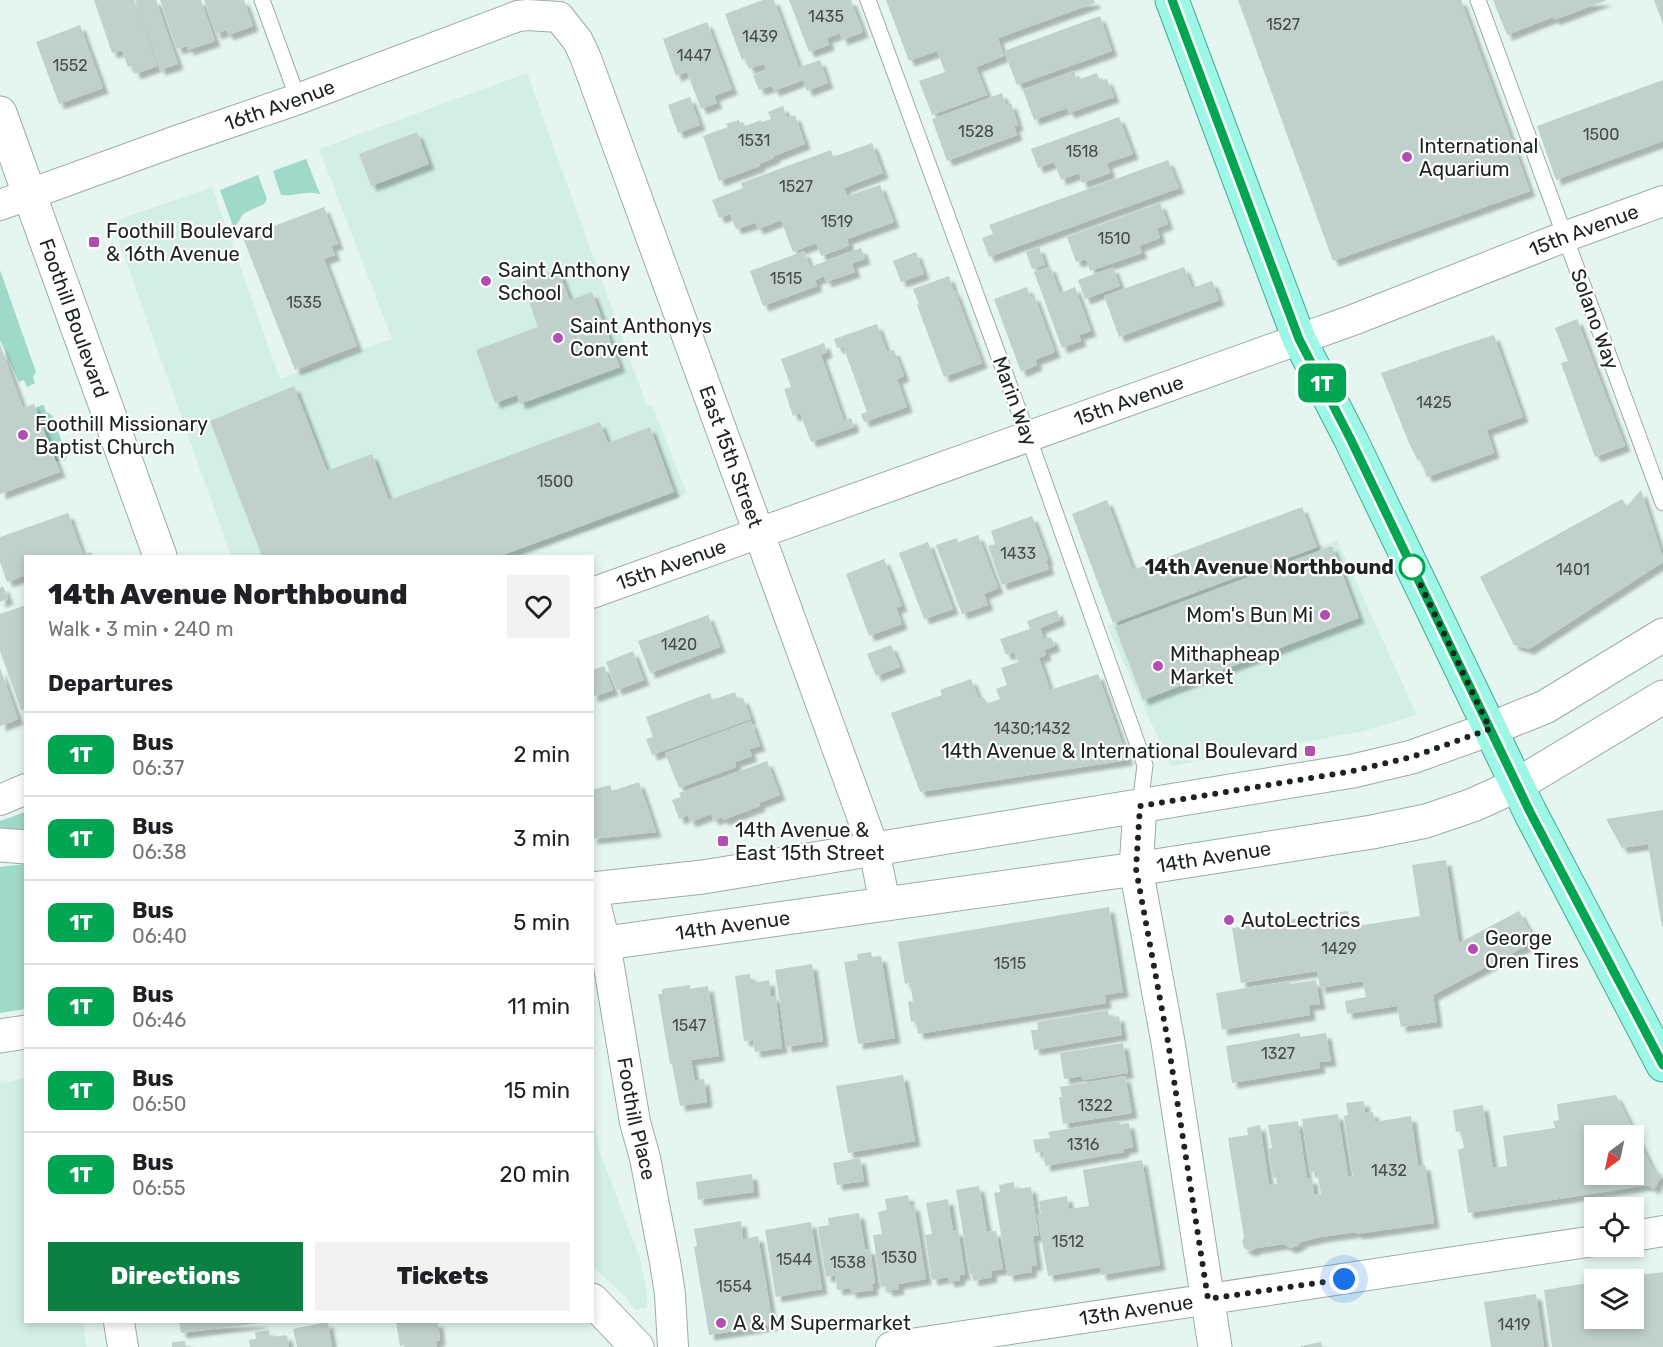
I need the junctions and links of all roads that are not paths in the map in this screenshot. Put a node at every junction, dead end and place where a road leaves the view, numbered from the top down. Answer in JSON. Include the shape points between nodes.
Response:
{"nodes":[{"id":1,"x":262,"y":0,"type":"edge"},
{"id":2,"x":868,"y":0,"type":"edge"},
{"id":3,"x":1172,"y":0,"type":"edge"},
{"id":4,"x":1478,"y":0,"type":"edge"},
{"id":5,"x":560,"y":17,"type":"joint"},
{"id":6,"x":298,"y":99,"type":"junction"},
{"id":7,"x":0,"y":113,"type":"edge"},
{"id":8,"x":14,"y":200,"type":"edge"},
{"id":9,"x":1663,"y":201,"type":"edge"},
{"id":10,"x":1564,"y":237,"type":"junction"},
{"id":11,"x":1299,"y":339,"type":"junction"},
{"id":12,"x":1028,"y":436,"type":"junction"},
{"id":13,"x":1663,"y":503,"type":"edge"},
{"id":14,"x":760,"y":534,"type":"junction"},
{"id":15,"x":160,"y":555,"type":"edge"},
{"id":16,"x":594,"y":592,"type":"edge"},
{"id":17,"x":1663,"y":635,"type":"edge"},
{"id":18,"x":1663,"y":697,"type":"edge"},
{"id":19,"x":1490,"y":729,"type":"junction"},
{"id":20,"x":1517,"y":785,"type":"junction"},
{"id":21,"x":24,"y":790,"type":"edge"},
{"id":22,"x":0,"y":800,"type":"edge"},
{"id":23,"x":1140,"y":806,"type":"junction"},
{"id":24,"x":0,"y":845,"type":"edge"},
{"id":25,"x":24,"y":847,"type":"edge"},
{"id":26,"x":874,"y":849,"type":"junction"},
{"id":27,"x":1136,"y":869,"type":"junction"},
{"id":28,"x":594,"y":890,"type":"edge"},
{"id":29,"x":885,"y":904,"type":"junction"},
{"id":30,"x":594,"y":908,"type":"edge"},
{"id":31,"x":598,"y":944,"type":"edge"},
{"id":32,"x":24,"y":1032,"type":"edge"},
{"id":33,"x":0,"y":1036,"type":"edge"},
{"id":34,"x":1663,"y":1065,"type":"edge"},
{"id":35,"x":1663,"y":1231,"type":"edge"},
{"id":36,"x":1644,"y":1234,"type":"edge"},
{"id":37,"x":1584,"y":1243,"type":"edge"},
{"id":38,"x":1208,"y":1299,"type":"junction"},
{"id":39,"x":594,"y":1302,"type":"edge"},
{"id":40,"x":119,"y":1323,"type":"edge"},
{"id":41,"x":938,"y":1343,"type":"edge"},
{"id":42,"x":123,"y":1347,"type":"edge"},
{"id":43,"x":637,"y":1347,"type":"edge"},
{"id":44,"x":673,"y":1347,"type":"edge"},
{"id":45,"x":891,"y":1347,"type":"edge"},
{"id":46,"x":1215,"y":1347,"type":"edge"}],
"edges":[{"from":1,"to":6,"type":"lane"},
{"from":2,"to":12,"type":"lane","name":"Marin Way"},
{"from":3,"to":11,"type":"main road"},
{"from":4,"to":10,"type":"lane","name":"Solano Way"},
{"from":5,"to":6,"type":"street","name":"16th Avenue","via":[[518,16]]},
{"from":5,"to":14,"type":"street","name":"East 15th Street","via":[[585,56]]},
{"from":6,"to":8,"type":"street","name":"16th Avenue"},
{"from":7,"to":8,"type":"main road","name":"Foothill Boulevard"},
{"from":8,"to":15,"type":"main road","name":"Foothill Boulevard"},
{"from":9,"to":10,"type":"street","name":"15th Avenue"},
{"from":10,"to":11,"type":"street","name":"15th Avenue"},
{"from":10,"to":13,"type":"lane","name":"Solano Way"},
{"from":11,"to":12,"type":"street","name":"15th Avenue"},
{"from":11,"to":19,"type":"main road"},
{"from":12,"to":14,"type":"street","name":"15th Avenue"},
{"from":12,"to":23,"type":"lane","name":"Marin Way","via":[[1145,765]]},
{"from":14,"to":16,"type":"street","name":"15th Avenue"},
{"from":14,"to":26,"type":"street","name":"East 15th Street"},
{"from":17,"to":19,"type":"main road","via":[[1545,707]]},
{"from":18,"to":20,"type":"main road","name":"14th Avenue"},
{"from":19,"to":20,"type":"main road"},
{"from":19,"to":23,"type":"main road","via":[[1412,757],[1353,771]]},
{"from":20,"to":27,"type":"main road","name":"14th Avenue","via":[[1426,821]]},
{"from":20,"to":34,"type":"main road"},
{"from":21,"to":22,"type":"street"},
{"from":23,"to":26,"type":"main road"},
{"from":23,"to":27,"type":"main road"},
{"from":24,"to":25,"type":"main road"},
{"from":26,"to":28,"type":"main road","via":[[703,877]]},
{"from":26,"to":29,"type":"street","name":"East 15th Street"},
{"from":27,"to":29,"type":"main road","name":"14th Avenue"},
{"from":27,"to":38,"type":"main road"},
{"from":29,"to":31,"type":"main road","name":"14th Avenue"},
{"from":30,"to":31,"type":"street","name":"Foothill Place"},
{"from":31,"to":44,"type":"street","name":"Foothill Place","via":[[665,1262]]},
{"from":32,"to":33,"type":"main road"},
{"from":35,"to":36,"type":"street"},
{"from":37,"to":38,"type":"street","name":"13th Avenue"},
{"from":38,"to":41,"type":"street","name":"13th Avenue"},
{"from":38,"to":46,"type":"main road"},
{"from":39,"to":43,"type":"main road"},
{"from":40,"to":42,"type":"street"},
{"from":41,"to":45,"type":"street","name":"13th Avenue"}]}
